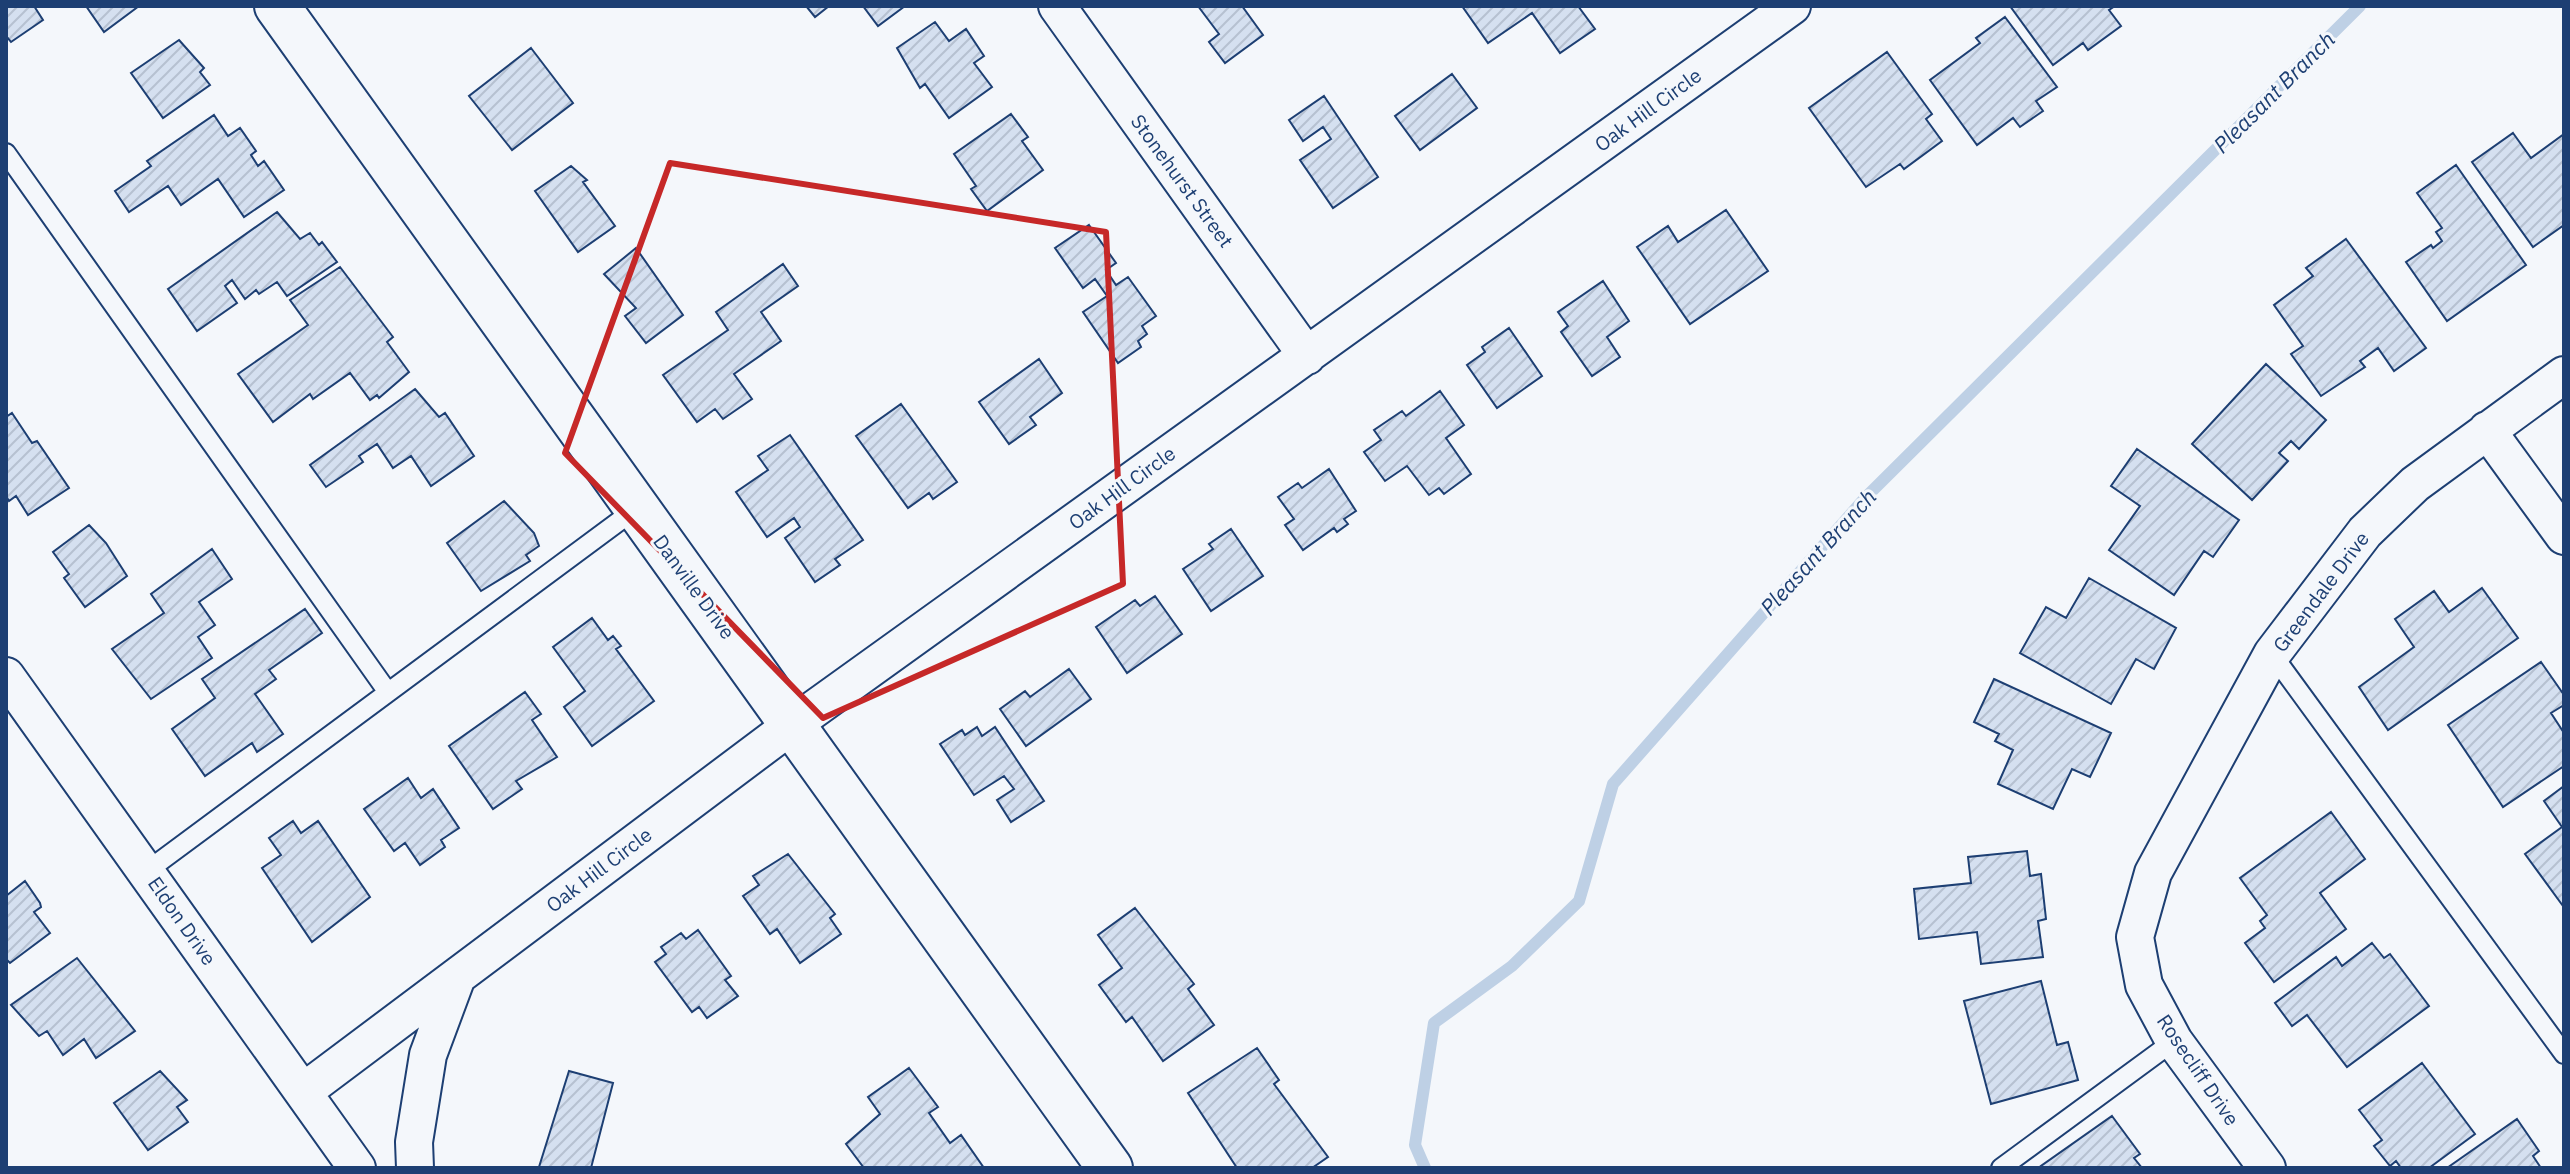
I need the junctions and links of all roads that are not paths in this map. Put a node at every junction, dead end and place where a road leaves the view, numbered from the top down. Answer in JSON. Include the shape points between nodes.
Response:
{"nodes":[{"id":1,"x":277,"y":6,"type":"edge"},
{"id":2,"x":1057,"y":6,"type":"edge"},
{"id":3,"x":1792,"y":6,"type":"edge"},
{"id":4,"x":6,"y":153,"type":"edge"},
{"id":5,"x":1307,"y":356,"type":"junction"},
{"id":6,"x":2564,"y":375,"type":"edge"},
{"id":7,"x":2487,"y":430,"type":"junction"},
{"id":8,"x":637,"y":508,"type":"junction"},
{"id":9,"x":2564,"y":536,"type":"edge"},
{"id":10,"x":2272,"y":654,"type":"junction"},
{"id":11,"x":6,"y":676,"type":"edge"},
{"id":12,"x":387,"y":691,"type":"junction"},
{"id":13,"x":792,"y":725,"type":"junction"},
{"id":14,"x":147,"y":871,"type":"junction"},
{"id":15,"x":2153,"y":873,"type":"joint"},
{"id":16,"x":457,"y":977,"type":"junction"},
{"id":17,"x":2174,"y":1041,"type":"junction"},
{"id":18,"x":2564,"y":1054,"type":"edge"},
{"id":19,"x":303,"y":1092,"type":"junction"},
{"id":20,"x":357,"y":1168,"type":"edge"},
{"id":21,"x":415,"y":1168,"type":"edge"},
{"id":22,"x":1110,"y":1168,"type":"edge"},
{"id":23,"x":2001,"y":1168,"type":"edge"},
{"id":24,"x":2267,"y":1168,"type":"edge"}],
"edges":[{"from":1,"to":8,"type":"street","name":"Danville Drive"},
{"from":2,"to":5,"type":"street","name":"Stonehurst Street"},
{"from":3,"to":5,"type":"street","name":"Oak Hill Circle"},
{"from":4,"to":12,"type":"lane"},
{"from":5,"to":13,"type":"street","name":"Oak Hill Circle"},
{"from":6,"to":7,"type":"street","name":"Greendale Drive"},
{"from":7,"to":9,"type":"street"},
{"from":7,"to":10,"type":"street","name":"Greendale Drive","via":[[2415,484],[2365,532]]},
{"from":8,"to":12,"type":"lane"},
{"from":8,"to":13,"type":"street","name":"Danville Drive"},
{"from":10,"to":15,"type":"street","name":"Greendale Drive"},
{"from":10,"to":18,"type":"lane"},
{"from":11,"to":14,"type":"street","name":"Eldon Drive"},
{"from":12,"to":14,"type":"lane"},
{"from":13,"to":16,"type":"street","name":"Oak Hill Circle"},
{"from":13,"to":22,"type":"street","name":"Danville Drive"},
{"from":14,"to":19,"type":"street","name":"Eldon Drive"},
{"from":15,"to":17,"type":"street","name":"Rosecliff Drive","via":[[2135,937],[2144,985]]},
{"from":16,"to":19,"type":"street","name":"Oak Hill Circle"},
{"from":16,"to":21,"type":"street","via":[[428,1055]]},
{"from":17,"to":23,"type":"lane"},
{"from":17,"to":24,"type":"street","name":"Rosecliff Drive"},
{"from":19,"to":20,"type":"street","name":"Eldon Drive"}]}
